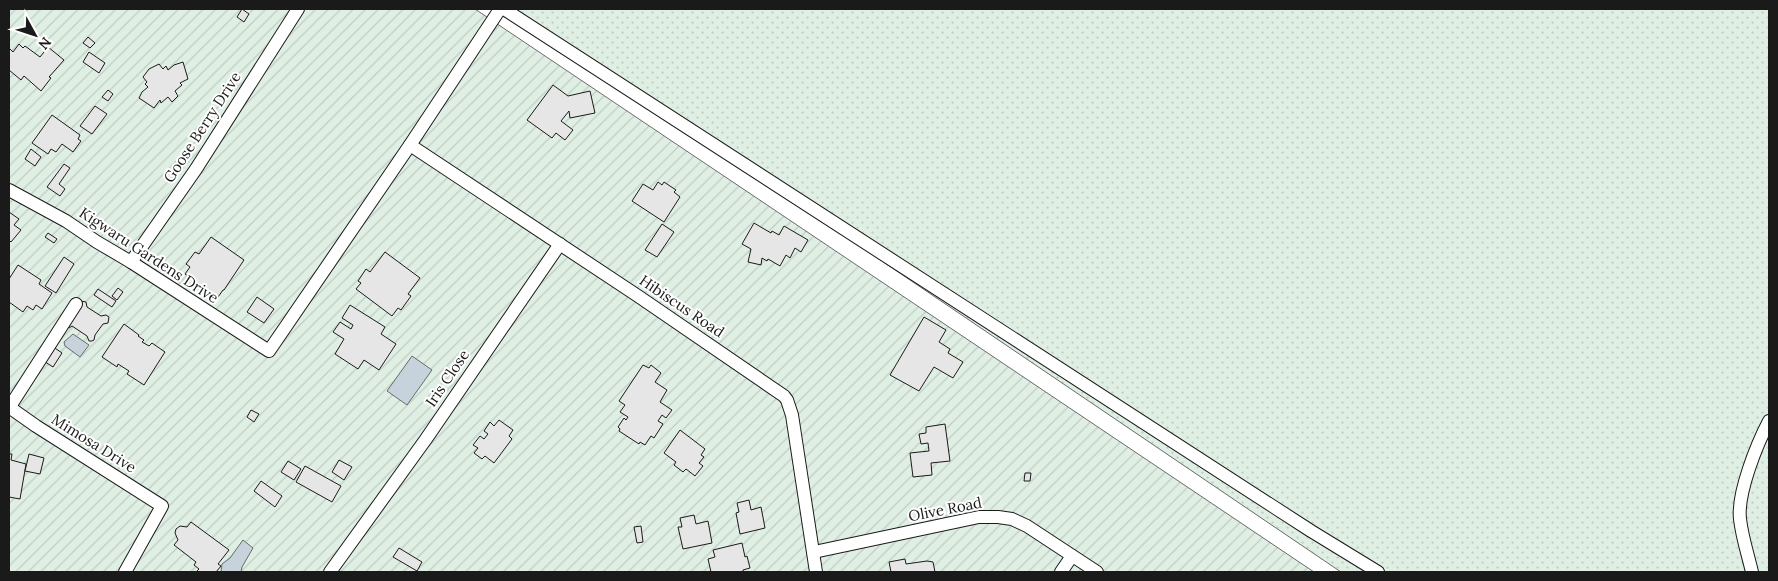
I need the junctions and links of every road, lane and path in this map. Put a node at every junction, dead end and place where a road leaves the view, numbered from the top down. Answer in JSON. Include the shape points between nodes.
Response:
{"nodes":[{"id":1,"x":298,"y":9,"type":"edge"},
{"id":2,"x":500,"y":9,"type":"edge"},
{"id":3,"x":504,"y":9,"type":"edge"},
{"id":4,"x":410,"y":145,"type":"junction"},
{"id":5,"x":9,"y":190,"type":"edge"},
{"id":6,"x":560,"y":244,"type":"junction"},
{"id":7,"x":131,"y":262,"type":"junction"},
{"id":8,"x":76,"y":304,"type":"dead end"},
{"id":9,"x":9,"y":407,"type":"edge"},
{"id":10,"x":1769,"y":420,"type":"edge"},
{"id":11,"x":814,"y":552,"type":"junction"},
{"id":12,"x":1072,"y":556,"type":"junction"},
{"id":13,"x":125,"y":572,"type":"edge"},
{"id":14,"x":330,"y":572,"type":"edge"},
{"id":15,"x":816,"y":572,"type":"edge"},
{"id":16,"x":1061,"y":572,"type":"edge"},
{"id":17,"x":1097,"y":572,"type":"edge"},
{"id":18,"x":1378,"y":572,"type":"edge"},
{"id":19,"x":1752,"y":572,"type":"edge"}],
"edges":[{"from":1,"to":7,"type":"street","name":"Goose Berry Drive","via":[[196,169]]},
{"from":2,"to":4,"type":"street"},
{"from":3,"to":18,"type":"street"},
{"from":4,"to":6,"type":"street","name":"Hibiscus Road"},
{"from":4,"to":7,"type":"street","name":"Kigwaru Gardens Drive","via":[[269,351]]},
{"from":5,"to":7,"type":"street","name":"Kigwaru Gardens Drive"},
{"from":6,"to":11,"type":"street","name":"Hibiscus Road","via":[[787,400]]},
{"from":6,"to":14,"type":"street","name":"Iris Close","via":[[426,440]]},
{"from":8,"to":9,"type":"street"},
{"from":9,"to":13,"type":"street","name":"Mimosa Drive","via":[[162,506]]},
{"from":10,"to":19,"type":"street","via":[[1757,442],[1743,488],[1740,518]]},
{"from":11,"to":12,"type":"street","name":"Olive Road","via":[[998,516],[1012,518],[1027,526]]},
{"from":11,"to":15,"type":"street","name":"Hibiscus Road"},
{"from":12,"to":16,"type":"street"},
{"from":12,"to":17,"type":"street","name":"Olive Road"}]}
